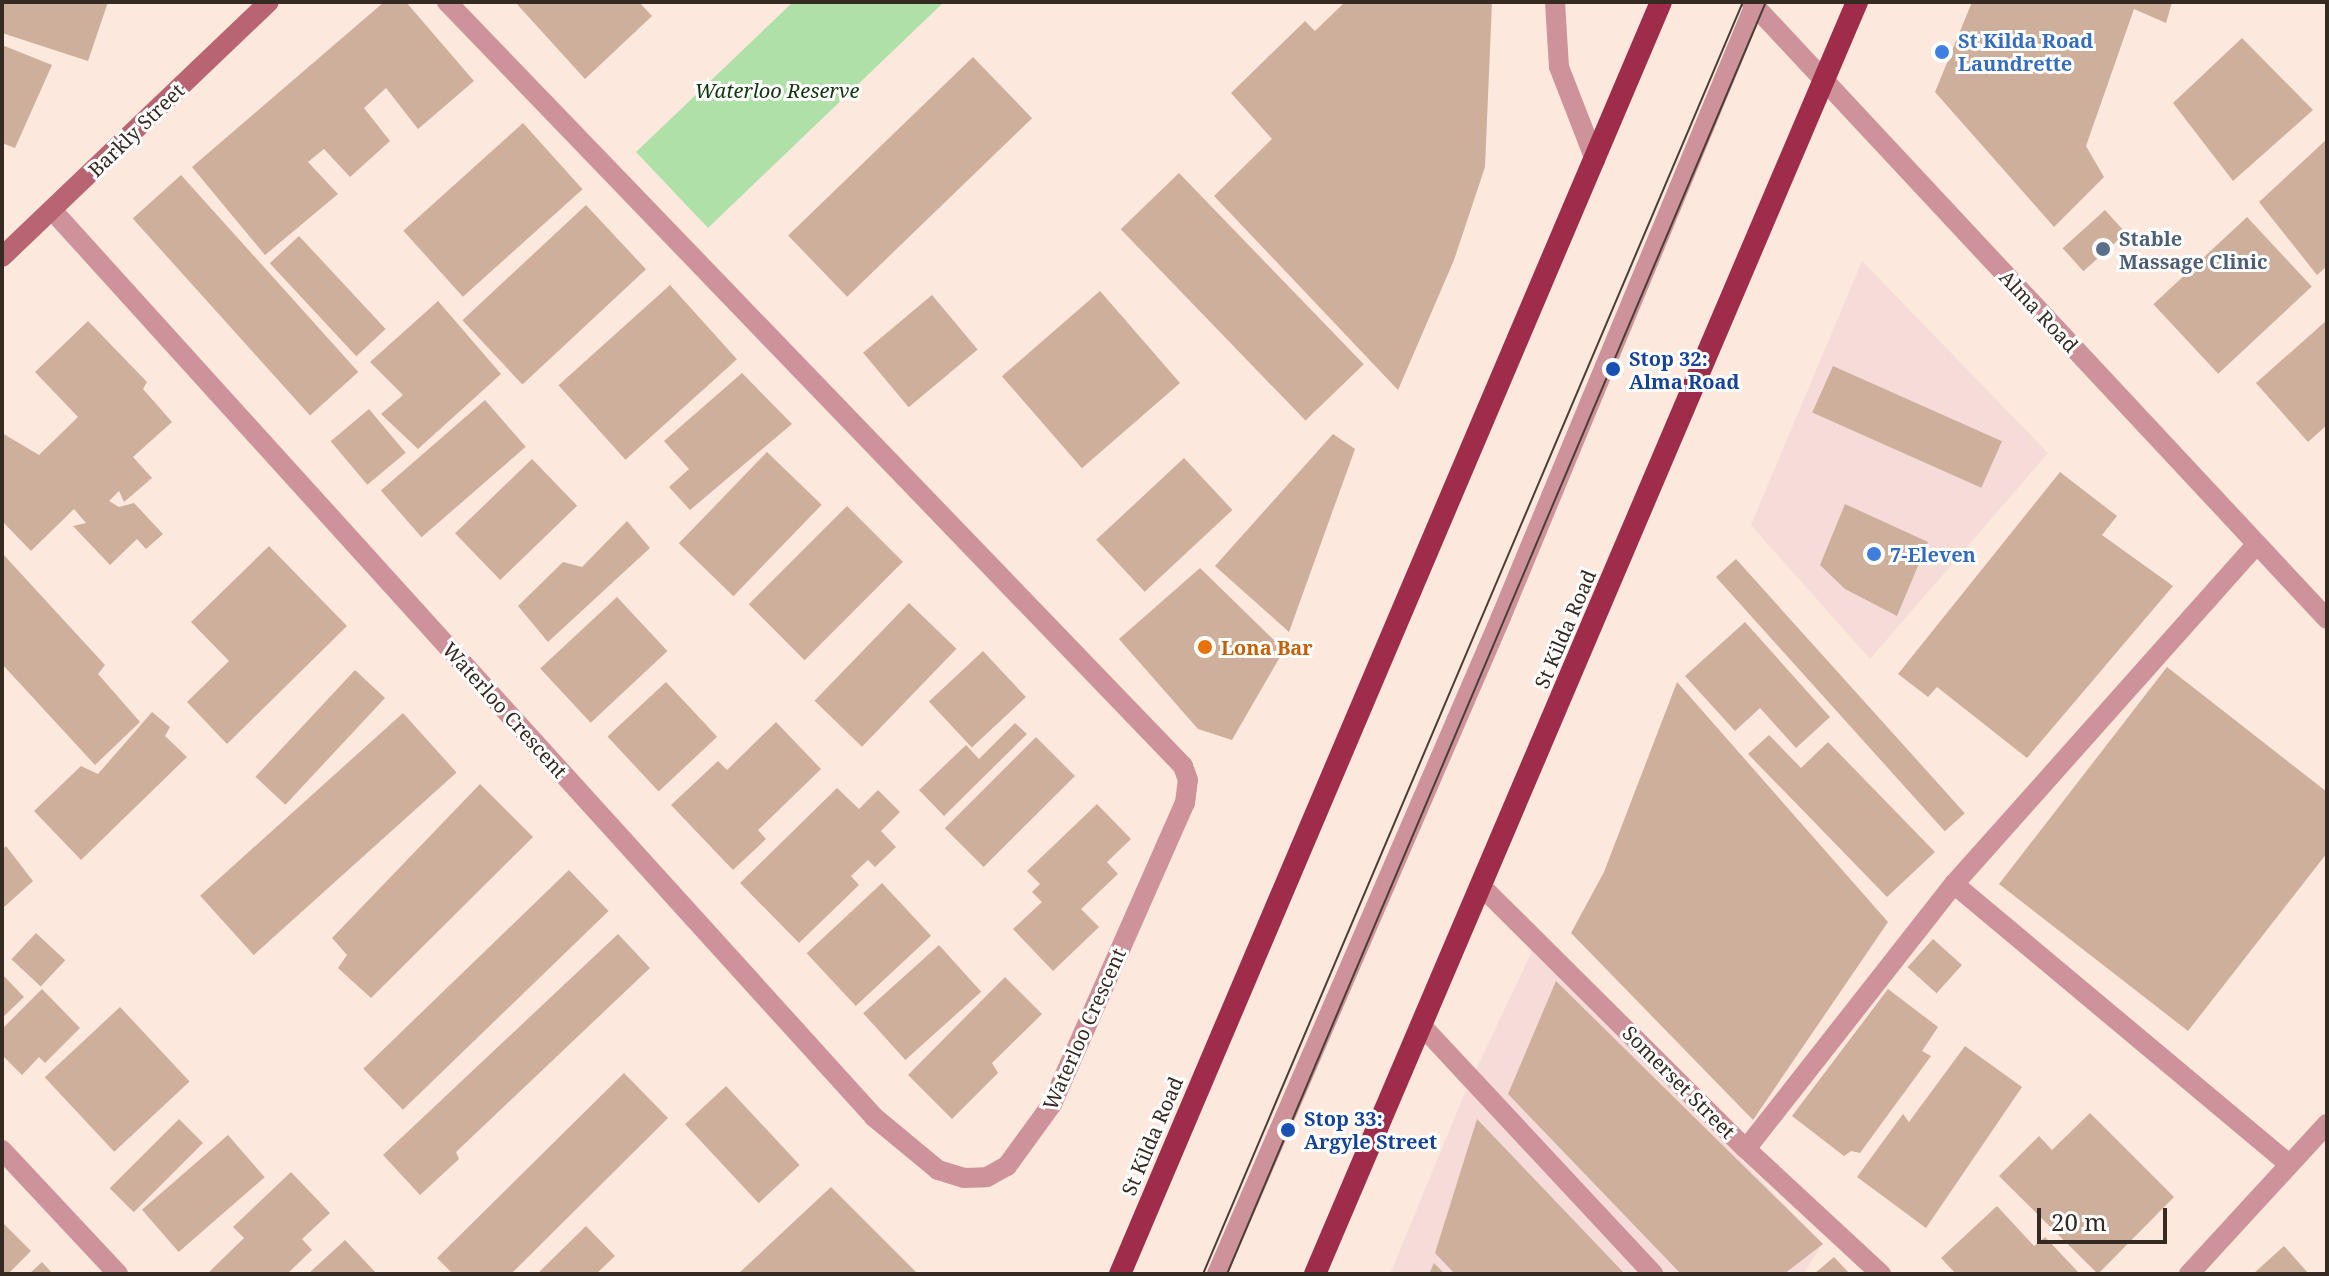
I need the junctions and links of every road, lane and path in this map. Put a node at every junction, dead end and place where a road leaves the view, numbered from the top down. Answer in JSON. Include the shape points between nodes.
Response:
{"nodes":[{"id":1,"x":269,"y":2,"type":"edge"},
{"id":2,"x":447,"y":2,"type":"edge"},
{"id":3,"x":1555,"y":2,"type":"edge"},
{"id":4,"x":1661,"y":2,"type":"edge"},
{"id":5,"x":1857,"y":2,"type":"edge"},
{"id":6,"x":1754,"y":3,"type":"edge"},
{"id":7,"x":1824,"y":80,"type":"junction"},
{"id":8,"x":1595,"y":160,"type":"junction"},
{"id":9,"x":52,"y":210,"type":"junction"},
{"id":10,"x":2,"y":257,"type":"edge"},
{"id":11,"x":2256,"y":545,"type":"junction"},
{"id":12,"x":2327,"y":619,"type":"edge"},
{"id":13,"x":1954,"y":884,"type":"junction"},
{"id":14,"x":1481,"y":886,"type":"junction"},
{"id":15,"x":1422,"y":1026,"type":"junction"},
{"id":16,"x":2327,"y":1124,"type":"edge"},
{"id":17,"x":1746,"y":1149,"type":"junction"},
{"id":18,"x":2,"y":1150,"type":"edge"},
{"id":19,"x":2289,"y":1164,"type":"junction"},
{"id":20,"x":118,"y":1274,"type":"edge"},
{"id":21,"x":1120,"y":1274,"type":"edge"},
{"id":22,"x":1217,"y":1274,"type":"edge"},
{"id":23,"x":1315,"y":1274,"type":"edge"},
{"id":24,"x":1653,"y":1274,"type":"edge"},
{"id":25,"x":1881,"y":1274,"type":"edge"},
{"id":26,"x":2189,"y":1274,"type":"edge"}],
"edges":[{"from":1,"to":9,"type":"main road","name":"Barkly Street"},
{"from":2,"to":9,"type":"street","name":"Waterloo Crescent","via":[[1183,766],[1188,780],[1185,803],[1059,1090],[1038,1129],[1007,1166],[987,1177],[964,1178],[938,1170],[874,1117]]},
{"from":3,"to":8,"type":"street","via":[[1559,67]]},
{"from":4,"to":8,"type":"highway","name":"St Kilda Road"},
{"from":5,"to":7,"type":"highway","name":"St Kilda Road"},
{"from":6,"to":7,"type":"street","name":"Alma Road"},
{"from":6,"to":22,"type":"street","via":[[1501,617]]},
{"from":7,"to":11,"type":"street","name":"Alma Road"},
{"from":7,"to":14,"type":"highway","name":"St Kilda Road"},
{"from":8,"to":21,"type":"highway","name":"St Kilda Road"},
{"from":9,"to":10,"type":"main road","name":"Barkly Street"},
{"from":11,"to":12,"type":"street","name":"Alma Road"},
{"from":11,"to":13,"type":"street"},
{"from":13,"to":17,"type":"street"},
{"from":13,"to":19,"type":"street"},
{"from":14,"to":15,"type":"highway","name":"St Kilda Road"},
{"from":14,"to":17,"type":"street","name":"Somerset Street"},
{"from":15,"to":23,"type":"highway","name":"St Kilda Road"},
{"from":15,"to":24,"type":"street"},
{"from":16,"to":19,"type":"street"},
{"from":17,"to":25,"type":"street","name":"Somerset Street"},
{"from":18,"to":20,"type":"street"},
{"from":19,"to":26,"type":"street"}]}
